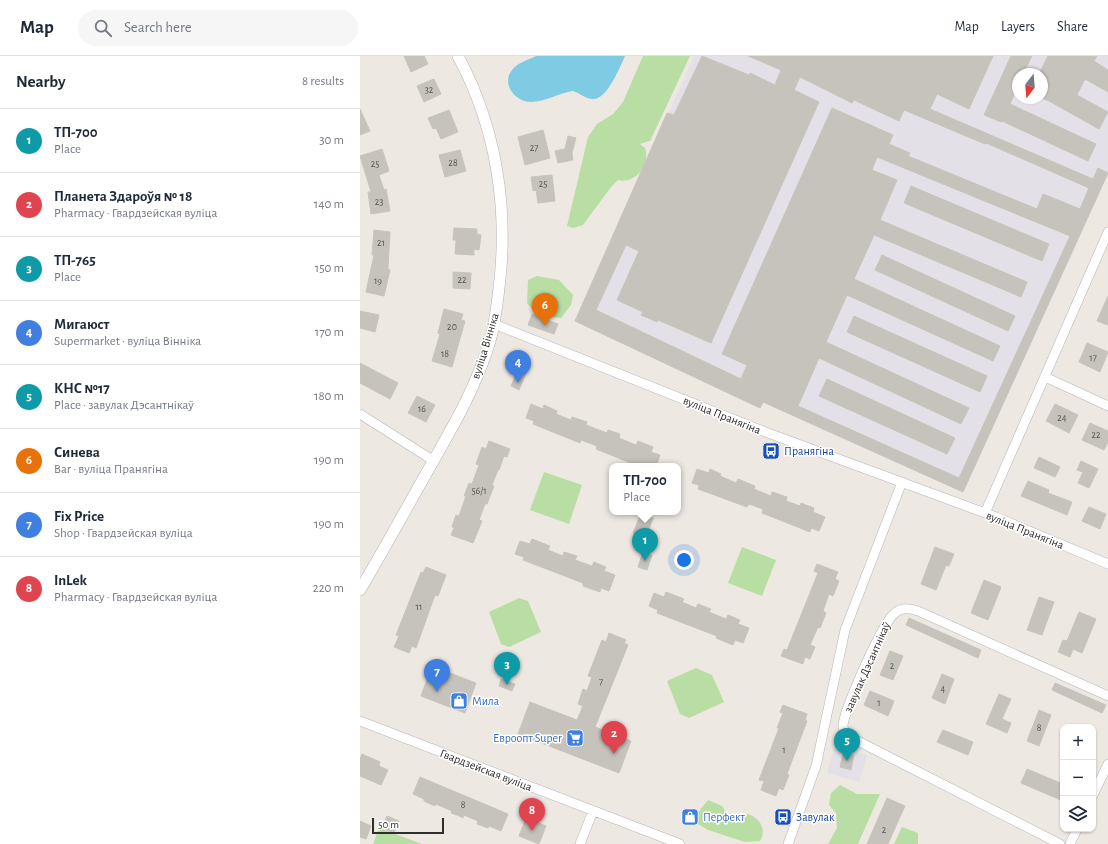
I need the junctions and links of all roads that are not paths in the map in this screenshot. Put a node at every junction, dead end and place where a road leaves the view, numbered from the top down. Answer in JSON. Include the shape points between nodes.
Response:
{"nodes":[{"id":1,"x":458,"y":56,"type":"edge"},
{"id":2,"x":1108,"y":232,"type":"edge"},
{"id":3,"x":1104,"y":249,"type":"edge"},
{"id":4,"x":494,"y":324,"type":"junction"},
{"id":5,"x":1045,"y":377,"type":"junction"},
{"id":6,"x":1108,"y":406,"type":"edge"},
{"id":7,"x":360,"y":414,"type":"edge"},
{"id":8,"x":434,"y":461,"type":"junction"},
{"id":9,"x":902,"y":482,"type":"junction"},
{"id":10,"x":985,"y":513,"type":"junction"},
{"id":11,"x":1108,"y":564,"type":"edge"},
{"id":12,"x":360,"y":590,"type":"edge"},
{"id":13,"x":1108,"y":696,"type":"edge"},
{"id":14,"x":360,"y":721,"type":"edge"},
{"id":15,"x":1108,"y":764,"type":"edge"},
{"id":16,"x":1096,"y":789,"type":"edge"},
{"id":17,"x":593,"y":811,"type":"junction"},
{"id":18,"x":1076,"y":832,"type":"edge"},
{"id":19,"x":580,"y":844,"type":"edge"},
{"id":20,"x":680,"y":844,"type":"edge"},
{"id":21,"x":788,"y":844,"type":"edge"},
{"id":22,"x":1060,"y":844,"type":"edge"},
{"id":23,"x":1070,"y":844,"type":"edge"}],
"edges":[{"from":1,"to":4,"type":"street","name":"вуліца Вінніка","via":[[466,70],[489,133],[501,200],[502,270]]},
{"from":2,"to":3,"type":"street"},
{"from":3,"to":5,"type":"street"},
{"from":4,"to":8,"type":"street","name":"вуліца Вінніка","via":[[472,388]]},
{"from":4,"to":9,"type":"street","name":"вуліца Пранягіна","via":[[768,433]]},
{"from":5,"to":6,"type":"street"},
{"from":5,"to":10,"type":"street"},
{"from":7,"to":8,"type":"street"},
{"from":8,"to":12,"type":"street","name":"вуліца Вінніка"},
{"from":9,"to":10,"type":"street","name":"вуліца Пранягіна"},
{"from":9,"to":21,"type":"street","via":[[845,630],[816,766]]},
{"from":10,"to":11,"type":"street","name":"вуліца Пранягіна"},
{"from":13,"to":22,"type":"street","name":"завулак Дэсантнікаў","via":[[918,611],[904,609],[896,611],[884,627],[844,717],[843,728],[850,737]]},
{"from":14,"to":17,"type":"street","name":"Гвардзейская вуліца"},
{"from":15,"to":16,"type":"street"},
{"from":17,"to":19,"type":"street"},
{"from":17,"to":20,"type":"street","name":"Гвардзейская вуліца"},
{"from":18,"to":23,"type":"street"}]}
